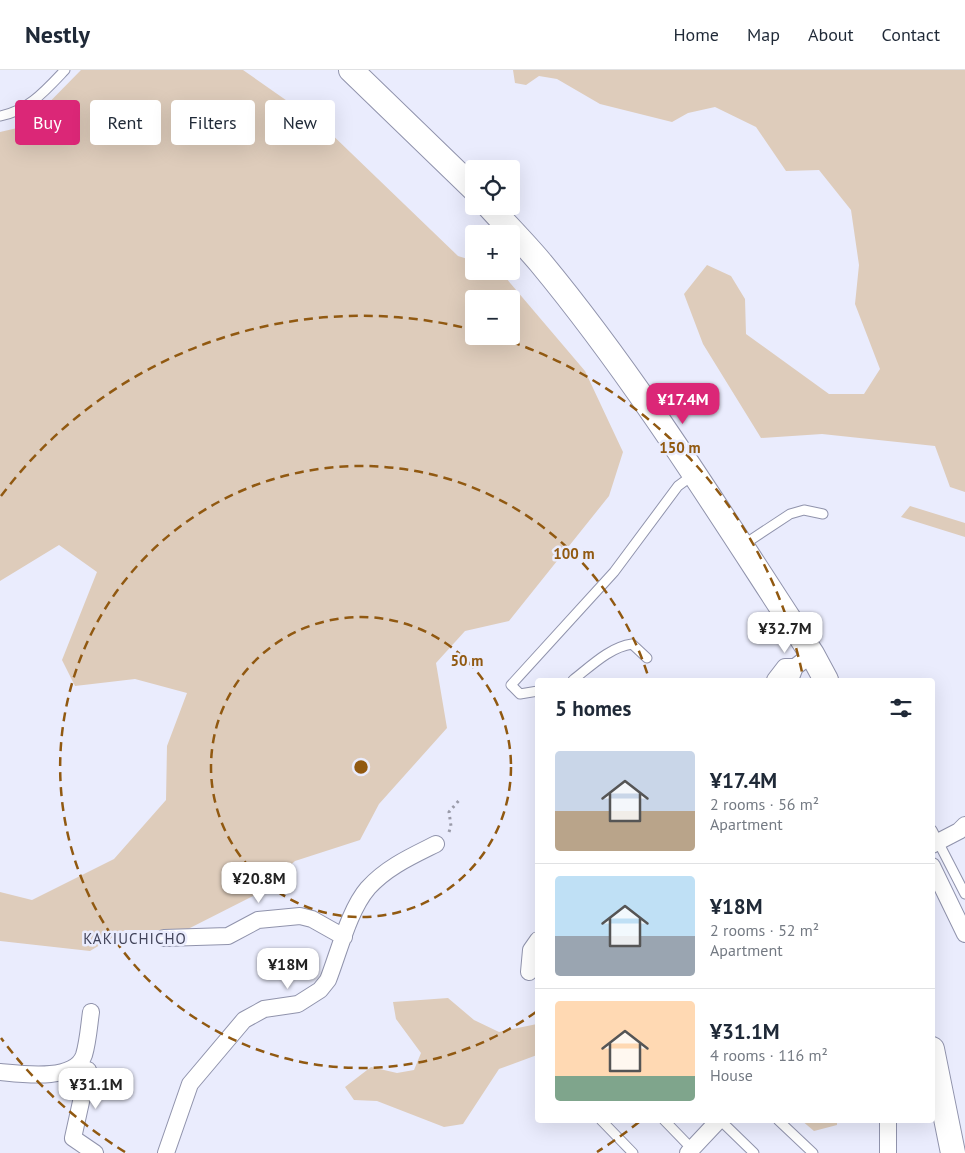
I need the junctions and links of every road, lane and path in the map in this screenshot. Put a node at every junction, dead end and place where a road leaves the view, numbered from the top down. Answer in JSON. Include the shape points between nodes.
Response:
{"nodes":[{"id":1,"x":65,"y":70,"type":"edge"},
{"id":2,"x":351,"y":70,"type":"edge"},
{"id":3,"x":0,"y":116,"type":"edge"},
{"id":4,"x":465,"y":180,"type":"edge"},
{"id":5,"x":497,"y":215,"type":"edge"},
{"id":6,"x":694,"y":475,"type":"junction"},
{"id":7,"x":823,"y":514,"type":"dead end"},
{"id":8,"x":741,"y":546,"type":"junction"},
{"id":9,"x":647,"y":658,"type":"dead end"},
{"id":10,"x":799,"y":667,"type":"edge"},
{"id":11,"x":576,"y":678,"type":"edge"},
{"id":12,"x":777,"y":678,"type":"edge"},
{"id":13,"x":822,"y":678,"type":"edge"},
{"id":14,"x":535,"y":692,"type":"edge"},
{"id":15,"x":461,"y":798,"type":"dead end"},
{"id":16,"x":965,"y":825,"type":"edge"},
{"id":17,"x":935,"y":839,"type":"edge"},
{"id":18,"x":436,"y":844,"type":"joint"},
{"id":19,"x":935,"y":872,"type":"edge"},
{"id":20,"x":965,"y":894,"type":"edge"},
{"id":21,"x":965,"y":934,"type":"edge"},
{"id":22,"x":344,"y":937,"type":"junction"},
{"id":23,"x":164,"y":938,"type":"dead end"},
{"id":24,"x":535,"y":944,"type":"edge"},
{"id":25,"x":529,"y":972,"type":"dead end"},
{"id":26,"x":91,"y":1012,"type":"dead end"},
{"id":27,"x":935,"y":1064,"type":"edge"},
{"id":28,"x":88,"y":1070,"type":"dead end"},
{"id":29,"x":0,"y":1072,"type":"edge"},
{"id":30,"x":604,"y":1123,"type":"edge"},
{"id":31,"x":667,"y":1123,"type":"edge"},
{"id":32,"x":716,"y":1123,"type":"edge"},
{"id":33,"x":722,"y":1123,"type":"edge"},
{"id":34,"x":781,"y":1123,"type":"edge"},
{"id":35,"x":888,"y":1123,"type":"edge"},
{"id":36,"x":692,"y":1152,"type":"edge"},
{"id":37,"x":94,"y":1153,"type":"edge"},
{"id":38,"x":166,"y":1153,"type":"edge"},
{"id":39,"x":634,"y":1153,"type":"edge"},
{"id":40,"x":754,"y":1153,"type":"edge"},
{"id":41,"x":813,"y":1153,"type":"edge"},
{"id":42,"x":888,"y":1153,"type":"edge"},
{"id":43,"x":953,"y":1153,"type":"edge"}],
"edges":[{"from":1,"to":3,"type":"lane","via":[[22,110]]},
{"from":2,"to":4,"type":"street"},
{"from":5,"to":6,"type":"street","via":[[540,261],[591,327]]},
{"from":6,"to":8,"type":"street"},
{"from":6,"to":14,"type":"lane","via":[[678,486],[614,572],[511,685],[520,694]]},
{"from":7,"to":8,"type":"lane","via":[[804,510],[790,514]]},
{"from":8,"to":10,"type":"street"},
{"from":9,"to":11,"type":"lane","via":[[632,644],[622,645]]},
{"from":10,"to":12,"type":"street","via":[[785,667]]},
{"from":10,"to":13,"type":"street"},
{"from":15,"to":18,"type":"path","via":[[449,812],[451,826],[448,835]]},
{"from":16,"to":17,"type":"street","via":[[959,831]]},
{"from":17,"to":20,"type":"lane"},
{"from":18,"to":22,"type":"street","via":[[381,875],[357,906]]},
{"from":19,"to":21,"type":"street"},
{"from":22,"to":23,"type":"street","via":[[300,916],[258,920],[228,936]]},
{"from":22,"to":38,"type":"street","via":[[328,980],[320,990],[298,1004],[253,1014],[207,1062],[190,1084]]},
{"from":24,"to":25,"type":"street","via":[[531,950]]},
{"from":26,"to":29,"type":"street","via":[[84,1056],[77,1065],[32,1076]]},
{"from":27,"to":43,"type":"street"},
{"from":28,"to":37,"type":"street","via":[[73,1138]]},
{"from":30,"to":39,"type":"lane"},
{"from":31,"to":36,"type":"lane"},
{"from":32,"to":36,"type":"street"},
{"from":33,"to":40,"type":"lane"},
{"from":34,"to":41,"type":"lane"},
{"from":35,"to":42,"type":"street"}]}
